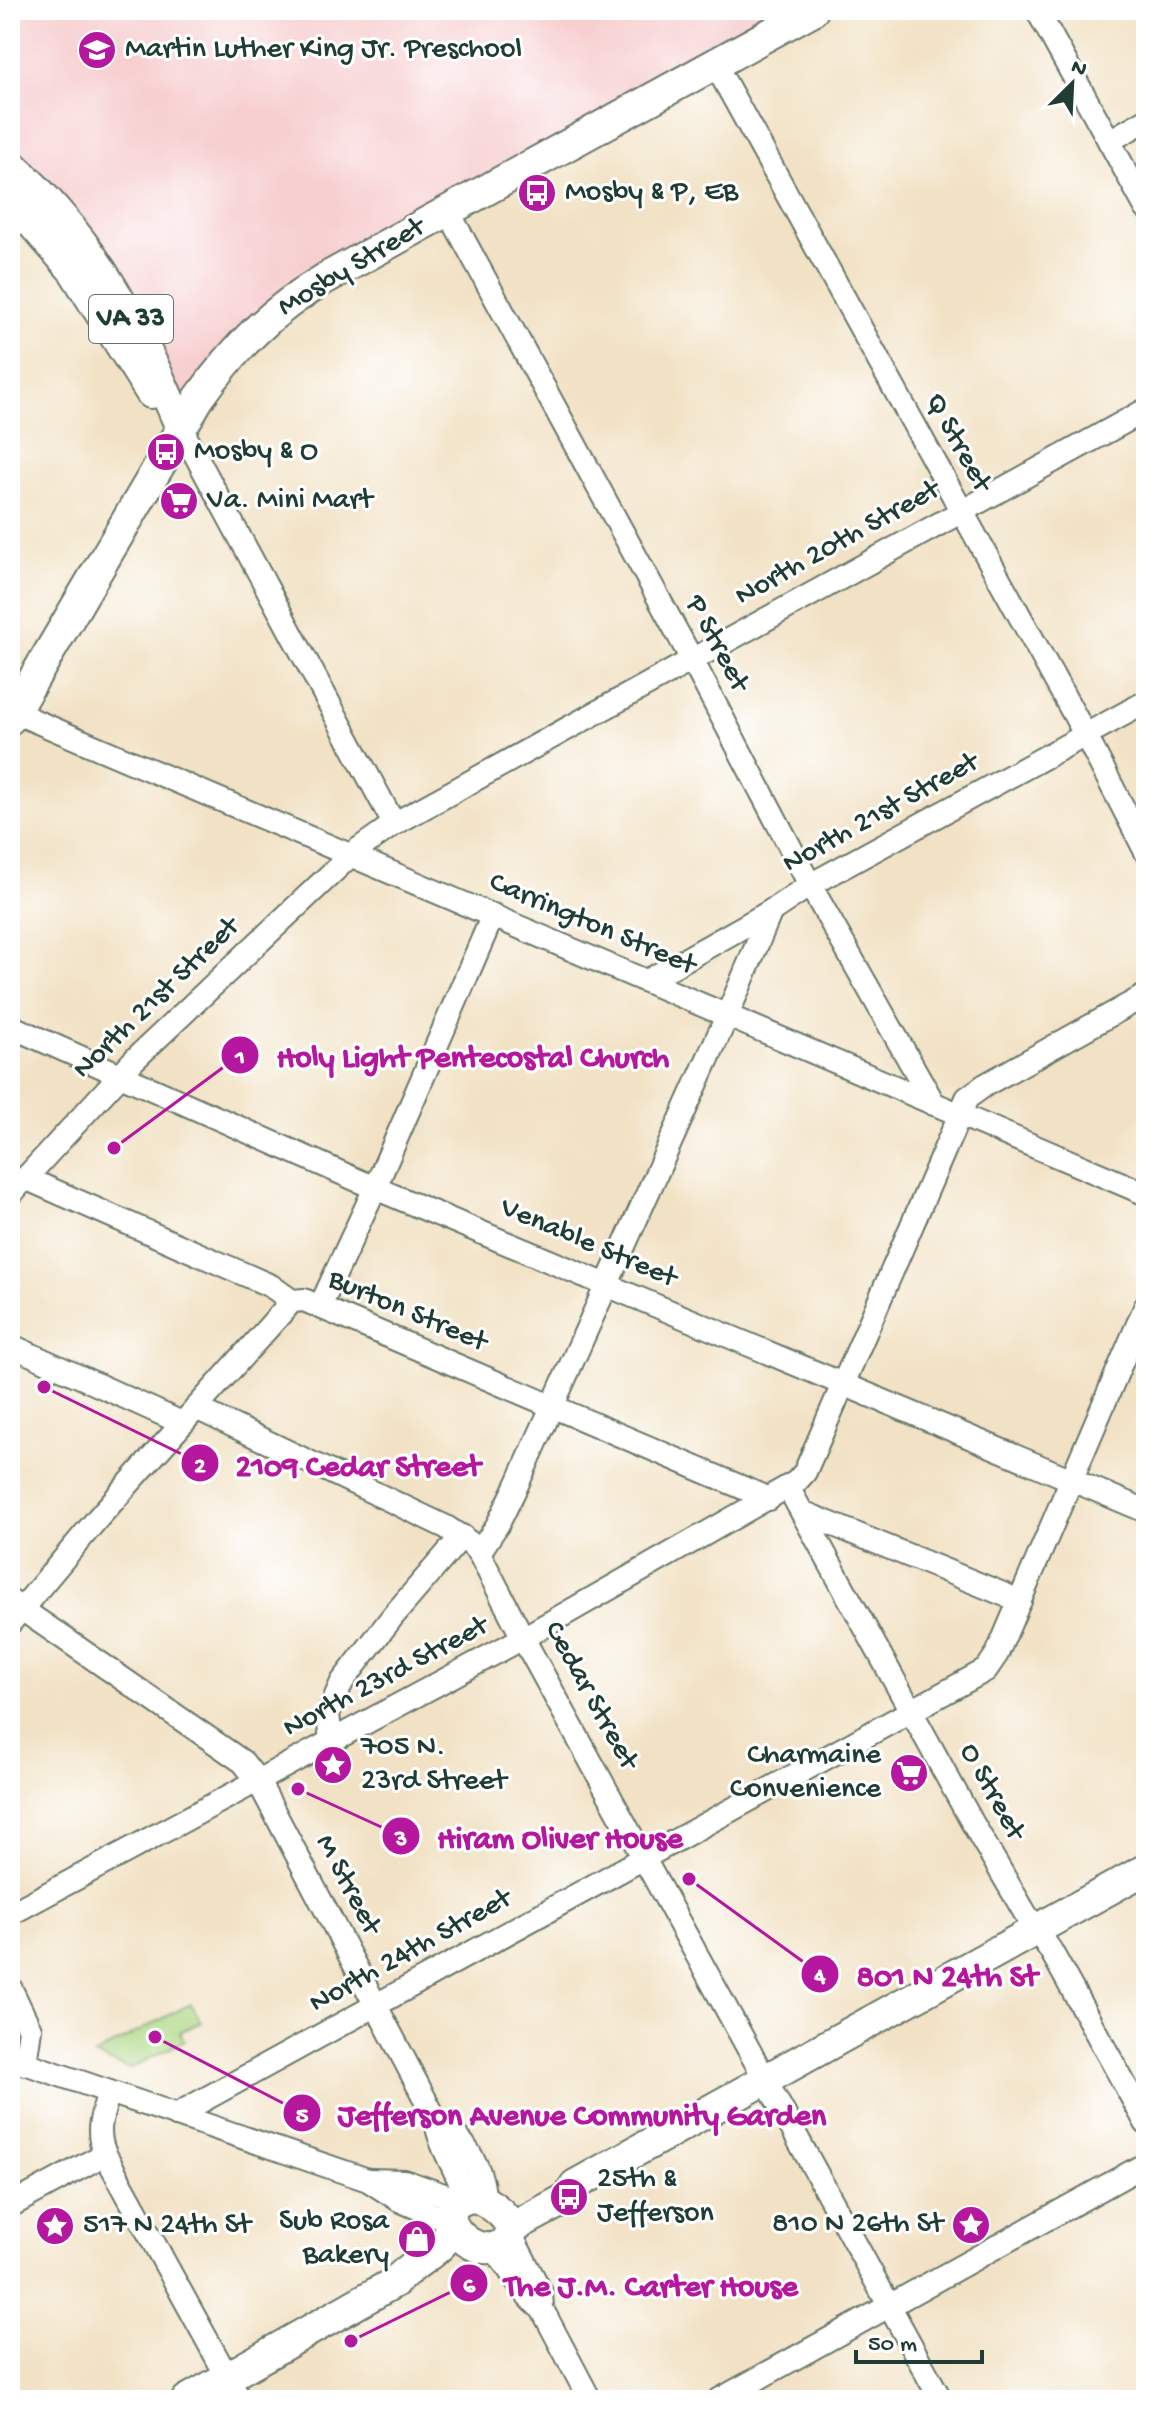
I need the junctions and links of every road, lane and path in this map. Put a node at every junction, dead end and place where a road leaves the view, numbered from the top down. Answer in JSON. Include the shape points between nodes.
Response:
{"nodes":[{"id":1,"x":813,"y":10,"type":"edge"},
{"id":2,"x":1037,"y":10,"type":"edge"},
{"id":3,"x":715,"y":64,"type":"junction"},
{"id":4,"x":1146,"y":120,"type":"edge"},
{"id":5,"x":1109,"y":141,"type":"junction"},
{"id":6,"x":10,"y":164,"type":"edge"},
{"id":7,"x":10,"y":198,"type":"edge"},
{"id":8,"x":1146,"y":208,"type":"edge"},
{"id":9,"x":448,"y":211,"type":"junction"},
{"id":10,"x":56,"y":228,"type":"junction"},
{"id":11,"x":1146,"y":410,"type":"edge"},
{"id":12,"x":181,"y":428,"type":"junction"},
{"id":13,"x":960,"y":511,"type":"junction"},
{"id":14,"x":691,"y":658,"type":"junction"},
{"id":15,"x":1146,"y":702,"type":"edge"},
{"id":16,"x":12,"y":716,"type":"edge"},
{"id":17,"x":1086,"y":736,"type":"junction"},
{"id":18,"x":394,"y":824,"type":"junction"},
{"id":19,"x":1146,"y":852,"type":"edge"},
{"id":20,"x":353,"y":853,"type":"junction"},
{"id":21,"x":810,"y":885,"type":"junction"},
{"id":22,"x":771,"y":911,"type":"junction"},
{"id":23,"x":493,"y":915,"type":"junction"},
{"id":24,"x":647,"y":981,"type":"junction"},
{"id":25,"x":1146,"y":995,"type":"edge"},
{"id":26,"x":727,"y":1016,"type":"junction"},
{"id":27,"x":10,"y":1026,"type":"edge"},
{"id":28,"x":119,"y":1075,"type":"junction"},
{"id":29,"x":934,"y":1104,"type":"junction"},
{"id":30,"x":958,"y":1115,"type":"junction"},
{"id":31,"x":25,"y":1178,"type":"junction"},
{"id":32,"x":375,"y":1188,"type":"junction"},
{"id":33,"x":1146,"y":1194,"type":"edge"},
{"id":34,"x":10,"y":1195,"type":"edge"},
{"id":35,"x":607,"y":1284,"type":"junction"},
{"id":36,"x":292,"y":1301,"type":"junction"},
{"id":37,"x":1146,"y":1305,"type":"edge"},
{"id":38,"x":320,"y":1307,"type":"junction"},
{"id":39,"x":10,"y":1345,"type":"edge"},
{"id":40,"x":843,"y":1384,"type":"junction"},
{"id":41,"x":552,"y":1407,"type":"junction"},
{"id":42,"x":189,"y":1416,"type":"junction"},
{"id":43,"x":1071,"y":1480,"type":"junction"},
{"id":44,"x":778,"y":1493,"type":"junction"},
{"id":45,"x":1146,"y":1511,"type":"edge"},
{"id":46,"x":802,"y":1512,"type":"junction"},
{"id":47,"x":462,"y":1536,"type":"junction"},
{"id":48,"x":479,"y":1553,"type":"junction"},
{"id":49,"x":1020,"y":1601,"type":"junction"},
{"id":50,"x":14,"y":1611,"type":"edge"},
{"id":51,"x":523,"y":1638,"type":"junction"},
{"id":52,"x":911,"y":1711,"type":"junction"},
{"id":53,"x":331,"y":1742,"type":"junction"},
{"id":54,"x":258,"y":1781,"type":"junction"},
{"id":55,"x":643,"y":1857,"type":"junction"},
{"id":56,"x":1146,"y":1869,"type":"edge"},
{"id":57,"x":10,"y":1914,"type":"edge"},
{"id":58,"x":1037,"y":1930,"type":"junction"},
{"id":59,"x":10,"y":1987,"type":"edge"},
{"id":60,"x":377,"y":2006,"type":"junction"},
{"id":61,"x":18,"y":2061,"type":"edge"},
{"id":62,"x":766,"y":2080,"type":"junction"},
{"id":63,"x":109,"y":2092,"type":"junction"},
{"id":64,"x":176,"y":2115,"type":"junction"},
{"id":65,"x":1146,"y":2123,"type":"edge"},
{"id":66,"x":105,"y":2154,"type":"junction"},
{"id":67,"x":1146,"y":2164,"type":"edge"},
{"id":68,"x":10,"y":2206,"type":"edge"},
{"id":69,"x":480,"y":2222,"type":"junction"},
{"id":70,"x":889,"y":2304,"type":"junction"},
{"id":71,"x":234,"y":2388,"type":"edge"},
{"id":72,"x":187,"y":2400,"type":"edge"},
{"id":73,"x":590,"y":2400,"type":"edge"},
{"id":74,"x":719,"y":2400,"type":"edge"},
{"id":75,"x":941,"y":2400,"type":"edge"}],
"edges":[{"from":1,"to":3,"type":"main road","name":"Mosby Street"},
{"from":2,"to":5,"type":"street"},
{"from":3,"to":9,"type":"main road","name":"Mosby Street"},
{"from":3,"to":13,"type":"street","name":"Q Street"},
{"from":4,"to":5,"type":"street"},
{"from":5,"to":8,"type":"street"},
{"from":6,"to":10,"type":"main road","number":"VA 33"},
{"from":7,"to":10,"type":"main road","number":"VA 33"},
{"from":9,"to":12,"type":"main road","name":"Mosby Street","via":[[277,309],[236,349]]},
{"from":9,"to":14,"type":"street","name":"P Street"},
{"from":10,"to":12,"type":"main road","number":"VA 33","via":[[99,264],[155,366]]},
{"from":11,"to":13,"type":"street","name":"North 20th Street"},
{"from":12,"to":16,"type":"main road","name":"Mosby Street"},
{"from":12,"to":18,"type":"street"},
{"from":13,"to":14,"type":"street","name":"North 20th Street"},
{"from":13,"to":17,"type":"street","name":"Q Street"},
{"from":14,"to":18,"type":"street","name":"North 20th Street"},
{"from":14,"to":21,"type":"street","name":"P Street"},
{"from":15,"to":17,"type":"street","name":"North 21st Street"},
{"from":16,"to":20,"type":"street","name":"Carrington Street"},
{"from":17,"to":19,"type":"street","name":"Q Street"},
{"from":17,"to":21,"type":"street","name":"North 21st Street"},
{"from":18,"to":20,"type":"street","name":"North 20th Street"},
{"from":20,"to":23,"type":"street","name":"Carrington Street"},
{"from":20,"to":28,"type":"street","name":"North 21st Street"},
{"from":21,"to":22,"type":"street","name":"North 21st Street"},
{"from":21,"to":29,"type":"street","name":"P Street"},
{"from":22,"to":24,"type":"street","name":"North 21st Street"},
{"from":22,"to":26,"type":"street"},
{"from":23,"to":24,"type":"street","name":"Carrington Street"},
{"from":23,"to":32,"type":"street"},
{"from":24,"to":26,"type":"street","name":"Carrington Street"},
{"from":25,"to":30,"type":"street","via":[[985,1085],[967,1098]]},
{"from":26,"to":29,"type":"street","name":"Carrington Street"},
{"from":26,"to":35,"type":"street"},
{"from":27,"to":28,"type":"street","name":"Venable Street"},
{"from":28,"to":31,"type":"street","name":"North 21st Street"},
{"from":28,"to":32,"type":"street","name":"Venable Street"},
{"from":29,"to":30,"type":"street","name":"Carrington Street"},
{"from":30,"to":33,"type":"street","name":"Carrington Street"},
{"from":30,"to":40,"type":"street"},
{"from":31,"to":34,"type":"street","name":"North 21st Street"},
{"from":31,"to":36,"type":"street","name":"Burton Street","via":[[271,1286]]},
{"from":32,"to":35,"type":"street","name":"Venable Street"},
{"from":32,"to":38,"type":"street"},
{"from":35,"to":40,"type":"street","name":"Venable Street"},
{"from":35,"to":41,"type":"street"},
{"from":36,"to":38,"type":"street","name":"Burton Street"},
{"from":36,"to":42,"type":"street"},
{"from":37,"to":43,"type":"street","name":"North 24th Street"},
{"from":38,"to":41,"type":"street","name":"Burton Street"},
{"from":39,"to":42,"type":"street","name":"Cedar Street"},
{"from":40,"to":43,"type":"street","name":"Venable Street"},
{"from":40,"to":44,"type":"street","via":[[805,1472]]},
{"from":41,"to":44,"type":"street","name":"Burton Street"},
{"from":41,"to":48,"type":"street","via":[[503,1514]]},
{"from":42,"to":47,"type":"street","name":"Cedar Street"},
{"from":42,"to":50,"type":"street"},
{"from":43,"to":45,"type":"street","name":"Venable Street"},
{"from":43,"to":49,"type":"street","name":"North 24th Street"},
{"from":44,"to":46,"type":"street","name":"O Street"},
{"from":44,"to":51,"type":"street","name":"North 23rd Street"},
{"from":46,"to":49,"type":"street"},
{"from":46,"to":52,"type":"street","name":"O Street"},
{"from":47,"to":48,"type":"street","name":"Cedar Street"},
{"from":47,"to":53,"type":"street","via":[[342,1682],[328,1714]]},
{"from":48,"to":51,"type":"street","name":"Cedar Street"},
{"from":49,"to":52,"type":"street","name":"North 24th Street","via":[[986,1670]]},
{"from":50,"to":54,"type":"street","name":"M Street","via":[[243,1762]]},
{"from":51,"to":53,"type":"street","name":"North 23rd Street"},
{"from":51,"to":55,"type":"street","name":"Cedar Street"},
{"from":52,"to":55,"type":"street","name":"North 24th Street"},
{"from":52,"to":58,"type":"street","name":"O Street"},
{"from":53,"to":54,"type":"street","name":"North 23rd Street"},
{"from":54,"to":57,"type":"street","name":"North 23rd Street"},
{"from":54,"to":60,"type":"street","name":"M Street"},
{"from":55,"to":60,"type":"street","name":"North 24th Street"},
{"from":55,"to":62,"type":"street","name":"Cedar Street"},
{"from":56,"to":58,"type":"main road"},
{"from":58,"to":62,"type":"main road"},
{"from":58,"to":65,"type":"street","name":"O Street"},
{"from":59,"to":61,"type":"street","via":[[30,2029]]},
{"from":60,"to":64,"type":"street","name":"North 24th Street"},
{"from":60,"to":69,"type":"street","name":"M Street","via":[[436,2120],[455,2131],[477,2168],[484,2186]]},
{"from":61,"to":63,"type":"street"},
{"from":62,"to":69,"type":"main road","via":[[575,2185],[561,2183]]},
{"from":62,"to":70,"type":"street","name":"Cedar Street"},
{"from":63,"to":64,"type":"street"},
{"from":63,"to":66,"type":"street","via":[[99,2127]]},
{"from":64,"to":69,"type":"street","via":[[368,2180],[404,2181]]},
{"from":66,"to":68,"type":"street"},
{"from":66,"to":71,"type":"street"},
{"from":67,"to":70,"type":"street"},
{"from":69,"to":71,"type":"main road"},
{"from":69,"to":73,"type":"street","name":"M Street","via":[[529,2299],[542,2309]]},
{"from":70,"to":74,"type":"street"},
{"from":70,"to":75,"type":"street","name":"Cedar Street"},
{"from":71,"to":72,"type":"main road"}]}
